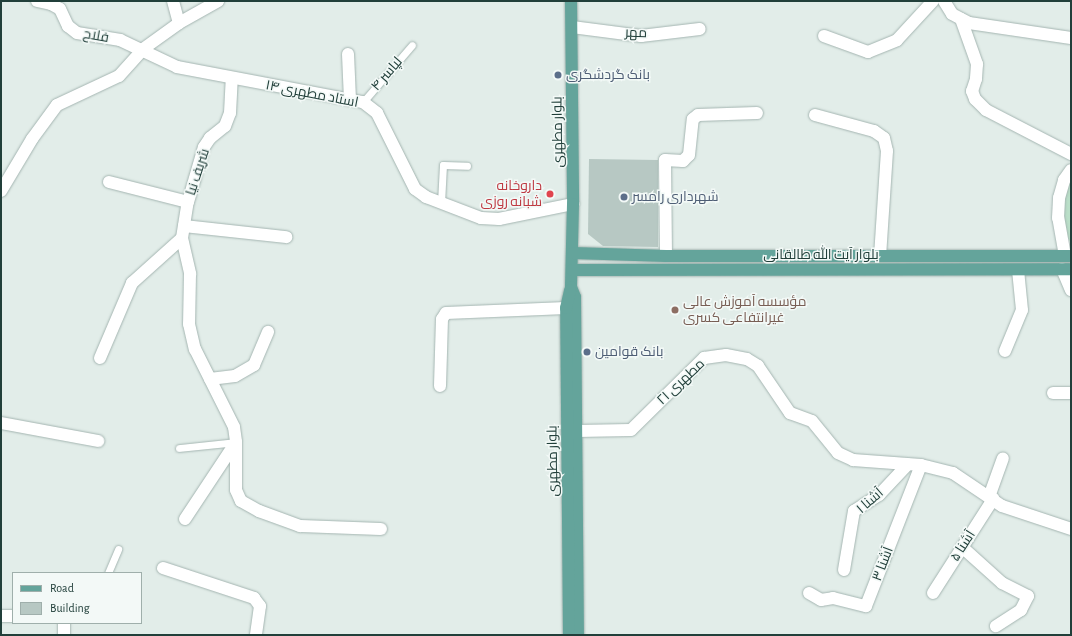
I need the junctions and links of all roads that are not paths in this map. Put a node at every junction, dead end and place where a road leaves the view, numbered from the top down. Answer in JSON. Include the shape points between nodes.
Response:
{"nodes":[{"id":1,"x":37,"y":1,"type":"edge"},
{"id":2,"x":173,"y":1,"type":"edge"},
{"id":3,"x":218,"y":1,"type":"edge"},
{"id":4,"x":571,"y":1,"type":"edge"},
{"id":5,"x":933,"y":1,"type":"edge"},
{"id":6,"x":944,"y":1,"type":"edge"},
{"id":7,"x":961,"y":19,"type":"junction"},
{"id":8,"x":179,"y":24,"type":"junction"},
{"id":9,"x":572,"y":27,"type":"junction"},
{"id":10,"x":700,"y":29,"type":"dead end"},
{"id":11,"x":824,"y":36,"type":"dead end"},
{"id":12,"x":1071,"y":38,"type":"edge"},
{"id":13,"x":412,"y":45,"type":"dead end"},
{"id":14,"x":143,"y":49,"type":"junction"},
{"id":15,"x":348,"y":54,"type":"dead end"},
{"id":16,"x":232,"y":79,"type":"junction"},
{"id":17,"x":350,"y":100,"type":"junction"},
{"id":18,"x":363,"y":102,"type":"junction"},
{"id":19,"x":757,"y":113,"type":"dead end"},
{"id":20,"x":815,"y":116,"type":"dead end"},
{"id":21,"x":1071,"y":154,"type":"edge"},
{"id":22,"x":467,"y":166,"type":"dead end"},
{"id":23,"x":1071,"y":170,"type":"edge"},
{"id":24,"x":109,"y":182,"type":"dead end"},
{"id":25,"x":1,"y":191,"type":"edge"},
{"id":26,"x":188,"y":202,"type":"junction"},
{"id":27,"x":441,"y":203,"type":"junction"},
{"id":28,"x":573,"y":204,"type":"junction"},
{"id":29,"x":183,"y":232,"type":"junction"},
{"id":30,"x":286,"y":237,"type":"dead end"},
{"id":31,"x":573,"y":253,"type":"junction"},
{"id":32,"x":666,"y":256,"type":"junction"},
{"id":33,"x":880,"y":256,"type":"junction"},
{"id":34,"x":972,"y":256,"type":"junction"},
{"id":35,"x":1068,"y":256,"type":"edge"},
{"id":36,"x":572,"y":270,"type":"junction"},
{"id":37,"x":973,"y":270,"type":"junction"},
{"id":38,"x":1018,"y":270,"type":"junction"},
{"id":39,"x":1066,"y":270,"type":"edge"},
{"id":40,"x":571,"y":287,"type":"junction"},
{"id":41,"x":1071,"y":290,"type":"edge"},
{"id":42,"x":566,"y":308,"type":"junction"},
{"id":43,"x":268,"y":332,"type":"dead end"},
{"id":44,"x":571,"y":348,"type":"junction"},
{"id":45,"x":1005,"y":351,"type":"dead end"},
{"id":46,"x":100,"y":358,"type":"dead end"},
{"id":47,"x":210,"y":379,"type":"junction"},
{"id":48,"x":440,"y":386,"type":"dead end"},
{"id":49,"x":1053,"y":393,"type":"dead end"},
{"id":50,"x":1071,"y":393,"type":"edge"},
{"id":51,"x":1,"y":423,"type":"edge"},
{"id":52,"x":577,"y":431,"type":"junction"},
{"id":53,"x":98,"y":441,"type":"dead end"},
{"id":54,"x":236,"y":442,"type":"junction"},
{"id":55,"x":178,"y":448,"type":"dead end"},
{"id":56,"x":1003,"y":458,"type":"dead end"},
{"id":57,"x":908,"y":464,"type":"junction"},
{"id":58,"x":921,"y":465,"type":"junction"},
{"id":59,"x":995,"y":501,"type":"junction"},
{"id":60,"x":184,"y":519,"type":"dead end"},
{"id":61,"x":381,"y":529,"type":"dead end"},
{"id":62,"x":1071,"y":529,"type":"edge"},
{"id":63,"x":962,"y":547,"type":"junction"},
{"id":64,"x":118,"y":549,"type":"dead end"},
{"id":65,"x":163,"y":568,"type":"dead end"},
{"id":66,"x":844,"y":570,"type":"dead end"},
{"id":67,"x":108,"y":572,"type":"edge"},
{"id":68,"x":809,"y":593,"type":"dead end"},
{"id":69,"x":933,"y":593,"type":"dead end"},
{"id":70,"x":1,"y":616,"type":"edge"},
{"id":71,"x":12,"y":616,"type":"edge"},
{"id":72,"x":64,"y":624,"type":"edge"},
{"id":73,"x":996,"y":626,"type":"dead end"},
{"id":74,"x":64,"y":635,"type":"edge"},
{"id":75,"x":256,"y":635,"type":"edge"},
{"id":76,"x":569,"y":635,"type":"edge"},
{"id":77,"x":578,"y":635,"type":"edge"}],
"edges":[{"from":1,"to":14,"type":"street","name":"فلاح","via":[[60,9],[68,26],[77,33],[120,40]]},
{"from":2,"to":8,"type":"street"},
{"from":3,"to":8,"type":"street"},
{"from":4,"to":9,"type":"main road","name":"بلوار مطهری"},
{"from":5,"to":11,"type":"street","via":[[897,40],[868,52]]},
{"from":6,"to":7,"type":"street","via":[[952,14]]},
{"from":7,"to":12,"type":"street","via":[[970,23]]},
{"from":7,"to":21,"type":"street","via":[[977,64],[972,91],[975,99],[986,110]]},
{"from":8,"to":14,"type":"street"},
{"from":9,"to":10,"type":"street","name":"مهر","via":[[641,36]]},
{"from":9,"to":28,"type":"main road","name":"بلوار مطهری"},
{"from":13,"to":18,"type":"lane","name":"لپاسر ۴"},
{"from":14,"to":16,"type":"street","name":"استاد مطهری ۱۴","via":[[177,68]]},
{"from":14,"to":25,"type":"street","via":[[119,76],[58,105],[32,139]]},
{"from":15,"to":17,"type":"street"},
{"from":16,"to":17,"type":"street","name":"استاد مطهری ۱۴"},
{"from":16,"to":26,"type":"street","name":"شریف نیا","via":[[230,114],[224,126],[204,147]]},
{"from":17,"to":18,"type":"street","name":"استاد مطهری ۱۴"},
{"from":18,"to":27,"type":"street","name":"استاد مطهری ۱۴","via":[[376,113],[415,188],[426,197]]},
{"from":19,"to":32,"type":"street","via":[[698,115],[693,120],[689,155],[683,160],[665,160]]},
{"from":20,"to":33,"type":"street","via":[[874,131],[884,138],[887,151]]},
{"from":22,"to":27,"type":"lane","via":[[443,165]]},
{"from":23,"to":35,"type":"street","via":[[1064,180],[1059,198],[1058,218]]},
{"from":24,"to":26,"type":"street"},
{"from":26,"to":29,"type":"street","name":"شریف نیا"},
{"from":27,"to":28,"type":"street","name":"استاد مطهری ۱۴","via":[[481,218],[500,219]]},
{"from":28,"to":31,"type":"main road","name":"بلوار مطهری"},
{"from":29,"to":30,"type":"street"},
{"from":29,"to":46,"type":"street","via":[[132,283]]},
{"from":29,"to":47,"type":"street","via":[[190,274],[189,324],[195,349]]},
{"from":31,"to":32,"type":"main road","name":"بلوار آیت الله طالقانی"},
{"from":31,"to":36,"type":"main road","name":"بلوار مطهری"},
{"from":32,"to":33,"type":"main road","name":"بلوار آیت الله طالقانی"},
{"from":33,"to":34,"type":"main road","name":"بلوار آیت الله طالقانی"},
{"from":34,"to":35,"type":"main road","name":"بلوار آیت الله طالقانی"},
{"from":34,"to":37,"type":"main road"},
{"from":36,"to":37,"type":"main road","name":"بلوار آیت الله طالقانی"},
{"from":36,"to":40,"type":"main road","name":"بلوار مطهری"},
{"from":37,"to":38,"type":"main road","name":"بلوار آیت الله طالقانی"},
{"from":38,"to":39,"type":"main road","name":"بلوار آیت الله طالقانی"},
{"from":38,"to":45,"type":"street","via":[[1022,310]]},
{"from":39,"to":41,"type":"street"},
{"from":40,"to":42,"type":"main road","name":"بلوار مطهری"},
{"from":40,"to":44,"type":"main road","name":"بلوار مطهری","via":[[575,297]]},
{"from":42,"to":44,"type":"main road","name":"بلوار مطهری"},
{"from":42,"to":48,"type":"street","via":[[446,313],[442,319]]},
{"from":43,"to":47,"type":"street","via":[[254,365],[235,376]]},
{"from":44,"to":52,"type":"main road","name":"بلوار مطهری"},
{"from":44,"to":76,"type":"main road","name":"بلوار مطهری"},
{"from":47,"to":54,"type":"street","via":[[234,427]]},
{"from":49,"to":50,"type":"street"},
{"from":51,"to":53,"type":"street"},
{"from":52,"to":57,"type":"street","name":"مطهری ۲۱","via":[[631,430],[704,358],[726,355],[747,359],[758,366],[790,413],[812,421],[838,453],[853,460]]},
{"from":52,"to":77,"type":"main road","name":"بلوار مطهری"},
{"from":54,"to":55,"type":"lane"},
{"from":54,"to":60,"type":"street"},
{"from":54,"to":61,"type":"street","via":[[236,490],[241,501],[259,511],[300,526]]},
{"from":56,"to":59,"type":"street","name":"آشنا ۵"},
{"from":57,"to":58,"type":"street","name":"مطهری ۲۱"},
{"from":57,"to":66,"type":"street","name":"آشنا ۱","via":[[879,495],[854,511]]},
{"from":58,"to":59,"type":"street","name":"مطهری ۲۱","via":[[953,473]]},
{"from":58,"to":68,"type":"street","name":"آشنا ۳","via":[[866,606],[833,598],[821,600]]},
{"from":59,"to":62,"type":"street","name":"مطهری ۲۱"},
{"from":59,"to":63,"type":"street","name":"آشنا ۵"},
{"from":63,"to":69,"type":"street","name":"آشنا ۵"},
{"from":63,"to":73,"type":"street","via":[[1002,583],[1028,596],[1021,610]]},
{"from":64,"to":67,"type":"lane"},
{"from":65,"to":75,"type":"street","via":[[254,598],[260,606]]},
{"from":70,"to":71,"type":"street"},
{"from":72,"to":74,"type":"street"}]}
